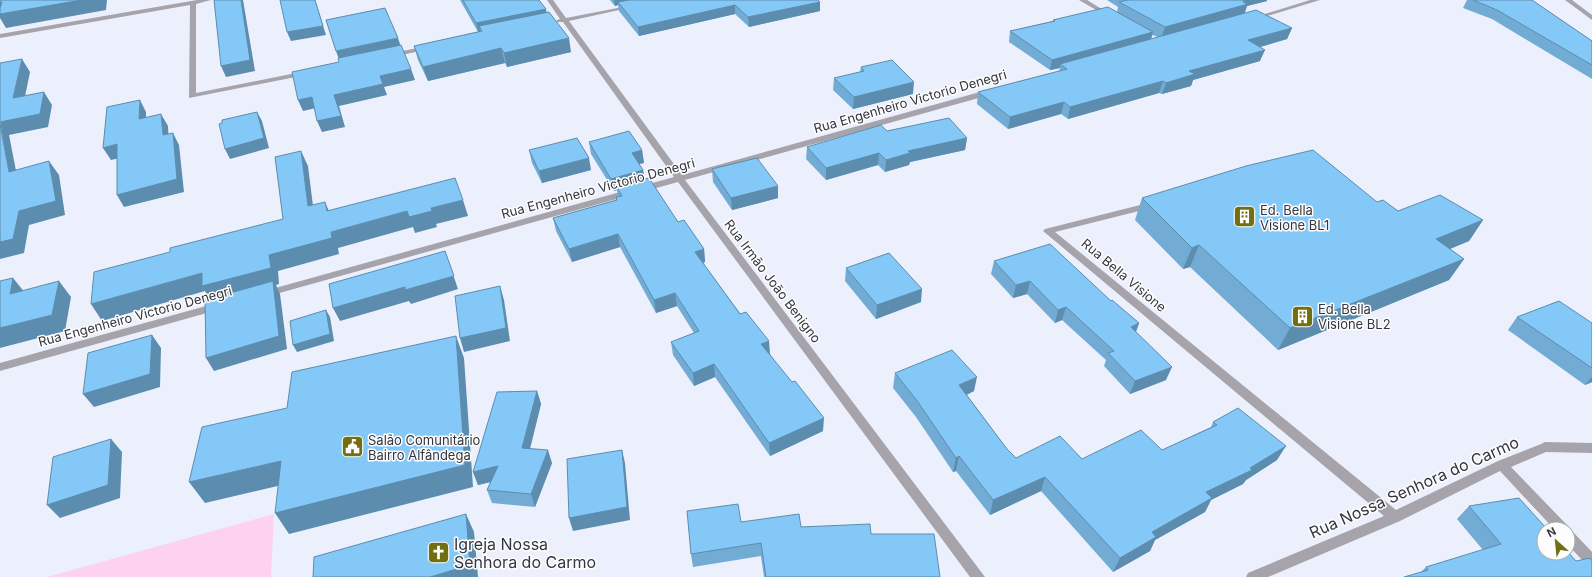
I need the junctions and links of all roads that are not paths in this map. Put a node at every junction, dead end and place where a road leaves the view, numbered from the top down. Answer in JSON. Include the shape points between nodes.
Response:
{"nodes":[{"id":1,"x":208,"y":0,"type":"edge"},
{"id":2,"x":550,"y":0,"type":"edge"},
{"id":3,"x":1082,"y":0,"type":"edge"},
{"id":4,"x":1317,"y":0,"type":"edge"},
{"id":5,"x":1568,"y":0,"type":"edge"},
{"id":6,"x":193,"y":3,"type":"junction"},
{"id":7,"x":638,"y":5,"type":"edge"},
{"id":8,"x":1115,"y":18,"type":"edge"},
{"id":9,"x":1592,"y":18,"type":"edge"},
{"id":10,"x":563,"y":20,"type":"junction"},
{"id":11,"x":1243,"y":21,"type":"edge"},
{"id":12,"x":548,"y":23,"type":"edge"},
{"id":13,"x":0,"y":36,"type":"edge"},
{"id":14,"x":432,"y":47,"type":"edge"},
{"id":15,"x":385,"y":56,"type":"edge"},
{"id":16,"x":316,"y":71,"type":"edge"},
{"id":17,"x":1001,"y":89,"type":"edge"},
{"id":18,"x":680,"y":179,"type":"junction"},
{"id":19,"x":1163,"y":202,"type":"edge"},
{"id":20,"x":260,"y":295,"type":"edge"},
{"id":21,"x":229,"y":304,"type":"edge"},
{"id":22,"x":0,"y":367,"type":"edge"},
{"id":23,"x":1592,"y":448,"type":"edge"},
{"id":24,"x":1502,"y":464,"type":"junction"},
{"id":25,"x":1395,"y":517,"type":"junction"},
{"id":26,"x":1555,"y":521,"type":"edge"},
{"id":27,"x":1576,"y":544,"type":"edge"},
{"id":28,"x":1592,"y":561,"type":"edge"},
{"id":29,"x":978,"y":577,"type":"edge"},
{"id":30,"x":1253,"y":577,"type":"edge"}],
"edges":[{"from":1,"to":6,"type":"street"},
{"from":2,"to":10,"type":"street","name":"Rua Irmão João Benigno"},
{"from":3,"to":8,"type":"street"},
{"from":4,"to":11,"type":"street"},
{"from":5,"to":9,"type":"street"},
{"from":6,"to":13,"type":"street"},
{"from":6,"to":16,"type":"street","via":[[192,96]]},
{"from":7,"to":10,"type":"street"},
{"from":10,"to":12,"type":"street"},
{"from":10,"to":18,"type":"street","name":"Rua Irmão João Benigno"},
{"from":14,"to":15,"type":"street"},
{"from":17,"to":18,"type":"street","name":"Rua Engenheiro Victorio Denegri"},
{"from":18,"to":20,"type":"street","name":"Rua Engenheiro Victorio Denegri"},
{"from":18,"to":29,"type":"street","name":"Rua Irmão João Benigno"},
{"from":19,"to":25,"type":"street","name":"Rua Bella Visione","via":[[1048,230]]},
{"from":21,"to":22,"type":"street","name":"Rua Engenheiro Victorio Denegri"},
{"from":23,"to":24,"type":"street","name":"Rua Nossa Senhora do Carmo","via":[[1545,447]]},
{"from":24,"to":25,"type":"street","name":"Rua Nossa Senhora do Carmo"},
{"from":24,"to":26,"type":"street"},
{"from":25,"to":30,"type":"street","name":"Rua Nossa Senhora do Carmo"},
{"from":27,"to":28,"type":"street"}]}
